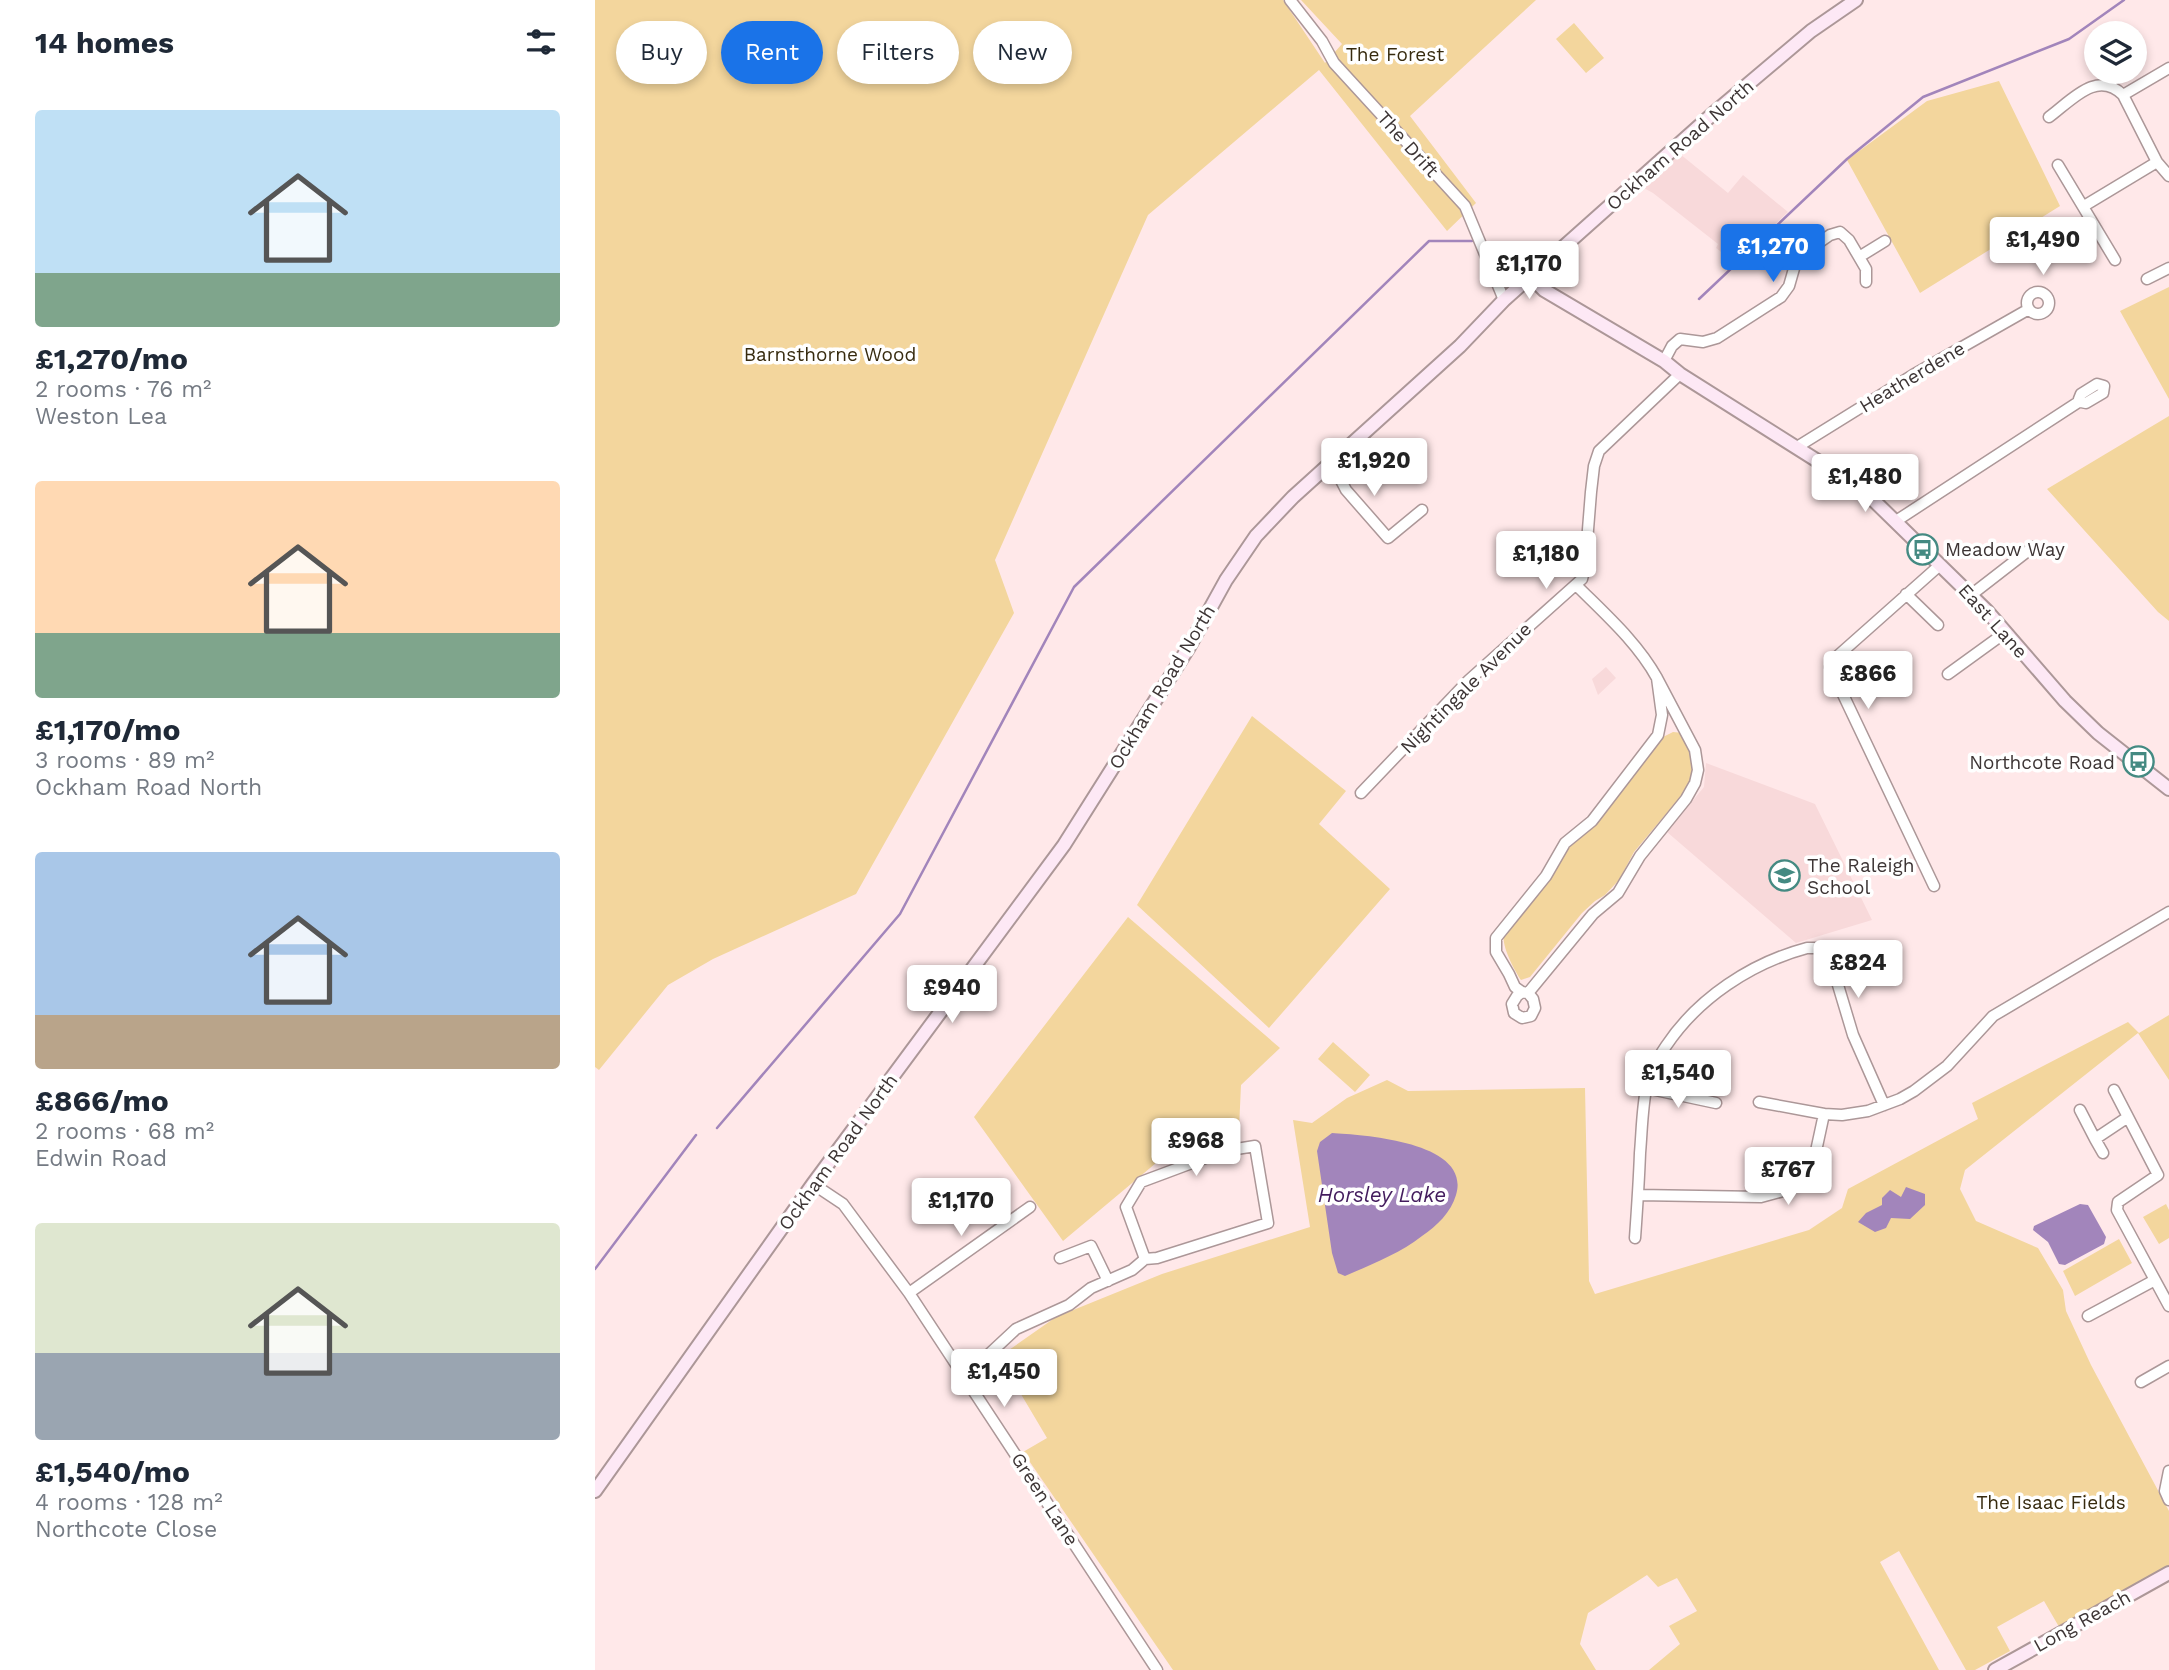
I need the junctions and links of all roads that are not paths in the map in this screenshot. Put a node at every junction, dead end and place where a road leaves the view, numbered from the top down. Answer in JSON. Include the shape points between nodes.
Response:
{"nodes":[{"id":1,"x":1290,"y":0,"type":"edge"},
{"id":2,"x":1856,"y":0,"type":"edge"},
{"id":3,"x":2169,"y":68,"type":"edge"},
{"id":4,"x":2123,"y":95,"type":"junction"},
{"id":5,"x":2049,"y":117,"type":"dead end"},
{"id":6,"x":2157,"y":162,"type":"junction"},
{"id":7,"x":2058,"y":165,"type":"dead end"},
{"id":8,"x":2169,"y":176,"type":"edge"},
{"id":9,"x":2084,"y":206,"type":"junction"},
{"id":10,"x":1885,"y":241,"type":"dead end"},
{"id":11,"x":1859,"y":257,"type":"junction"},
{"id":12,"x":2115,"y":260,"type":"dead end"},
{"id":13,"x":2169,"y":268,"type":"edge"},
{"id":14,"x":1531,"y":277,"type":"junction"},
{"id":15,"x":2147,"y":279,"type":"dead end"},
{"id":16,"x":1866,"y":282,"type":"dead end"},
{"id":17,"x":1504,"y":300,"type":"junction"},
{"id":18,"x":2029,"y":309,"type":"dead end"},
{"id":19,"x":1664,"y":361,"type":"junction"},
{"id":20,"x":1680,"y":374,"type":"junction"},
{"id":21,"x":2080,"y":401,"type":"dead end"},
{"id":22,"x":1797,"y":447,"type":"junction"},
{"id":23,"x":1331,"y":461,"type":"junction"},
{"id":24,"x":1422,"y":510,"type":"dead end"},
{"id":25,"x":1896,"y":522,"type":"junction"},
{"id":26,"x":2033,"y":547,"type":"dead end"},
{"id":27,"x":1941,"y":565,"type":"junction"},
{"id":28,"x":1576,"y":585,"type":"junction"},
{"id":29,"x":1906,"y":594,"type":"junction"},
{"id":30,"x":1971,"y":595,"type":"junction"},
{"id":31,"x":1938,"y":625,"type":"dead end"},
{"id":32,"x":2006,"y":632,"type":"junction"},
{"id":33,"x":1948,"y":674,"type":"dead end"},
{"id":34,"x":1657,"y":678,"type":"junction"},
{"id":35,"x":1685,"y":731,"type":"junction"},
{"id":36,"x":1658,"y":735,"type":"junction"},
{"id":37,"x":2169,"y":789,"type":"edge"},
{"id":38,"x":1361,"y":793,"type":"dead end"},
{"id":39,"x":1934,"y":886,"type":"dead end"},
{"id":40,"x":2169,"y":912,"type":"edge"},
{"id":41,"x":1646,"y":1088,"type":"junction"},
{"id":42,"x":2114,"y":1090,"type":"dead end"},
{"id":43,"x":1759,"y":1101,"type":"dead end"},
{"id":44,"x":1716,"y":1103,"type":"dead end"},
{"id":45,"x":1884,"y":1105,"type":"junction"},
{"id":46,"x":2080,"y":1111,"type":"dead end"},
{"id":47,"x":1824,"y":1114,"type":"junction"},
{"id":48,"x":2128,"y":1117,"type":"junction"},
{"id":49,"x":2095,"y":1139,"type":"junction"},
{"id":50,"x":2103,"y":1153,"type":"dead end"},
{"id":51,"x":813,"y":1184,"type":"junction"},
{"id":52,"x":1638,"y":1195,"type":"junction"},
{"id":53,"x":1030,"y":1208,"type":"dead end"},
{"id":54,"x":1635,"y":1238,"type":"dead end"},
{"id":55,"x":1060,"y":1258,"type":"dead end"},
{"id":56,"x":1145,"y":1259,"type":"junction"},
{"id":57,"x":2155,"y":1280,"type":"junction"},
{"id":58,"x":1108,"y":1281,"type":"junction"},
{"id":59,"x":909,"y":1293,"type":"junction"},
{"id":60,"x":2169,"y":1306,"type":"edge"},
{"id":61,"x":2088,"y":1316,"type":"dead end"},
{"id":62,"x":2169,"y":1366,"type":"edge"},
{"id":63,"x":962,"y":1373,"type":"junction"},
{"id":64,"x":2141,"y":1382,"type":"dead end"},
{"id":65,"x":2169,"y":1471,"type":"edge"},
{"id":66,"x":595,"y":1491,"type":"edge"},
{"id":67,"x":2169,"y":1500,"type":"edge"},
{"id":68,"x":2169,"y":1573,"type":"edge"},
{"id":69,"x":1157,"y":1670,"type":"edge"},
{"id":70,"x":1995,"y":1670,"type":"edge"}],
"edges":[{"from":1,"to":17,"type":"street","name":"The Drift","via":[[1334,63],[1465,206]]},
{"from":2,"to":14,"type":"main road","name":"Ockham Road North","via":[[1811,31]]},
{"from":3,"to":4,"type":"street"},
{"from":4,"to":5,"type":"street","via":[[2104,84],[2087,88]]},
{"from":4,"to":6,"type":"street"},
{"from":6,"to":8,"type":"street"},
{"from":6,"to":9,"type":"street"},
{"from":7,"to":9,"type":"street"},
{"from":9,"to":12,"type":"street"},
{"from":10,"to":11,"type":"street"},
{"from":11,"to":16,"type":"street","via":[[1866,269]]},
{"from":11,"to":19,"type":"street","via":[[1845,235],[1830,235],[1797,258],[1781,298],[1717,338],[1703,342],[1680,339]]},
{"from":13,"to":15,"type":"street"},
{"from":14,"to":17,"type":"main road","name":"Ockham Road North"},
{"from":14,"to":19,"type":"main road","name":"East Lane","via":[[1544,290]]},
{"from":17,"to":23,"type":"main road","name":"Ockham Road North"},
{"from":18,"to":22,"type":"street","name":"Heatherdene"},
{"from":19,"to":20,"type":"main road","name":"East Lane"},
{"from":20,"to":22,"type":"main road","name":"East Lane"},
{"from":20,"to":28,"type":"street","via":[[1599,451],[1585,567]]},
{"from":21,"to":25,"type":"street"},
{"from":22,"to":25,"type":"main road","name":"East Lane","via":[[1862,489]]},
{"from":23,"to":24,"type":"street","via":[[1346,490],[1388,538]]},
{"from":23,"to":51,"type":"main road","name":"Ockham Road North","via":[[1256,536],[1064,845]]},
{"from":25,"to":27,"type":"main road","name":"East Lane"},
{"from":26,"to":30,"type":"street"},
{"from":27,"to":29,"type":"street"},
{"from":27,"to":30,"type":"main road","name":"East Lane"},
{"from":28,"to":34,"type":"street","via":[[1631,640]]},
{"from":28,"to":38,"type":"street","name":"Nightingale Avenue","via":[[1484,666]]},
{"from":29,"to":31,"type":"street"},
{"from":29,"to":39,"type":"street","via":[[1830,667]]},
{"from":30,"to":32,"type":"main road","name":"East Lane"},
{"from":32,"to":33,"type":"street"},
{"from":32,"to":37,"type":"main road","name":"East Lane","via":[[2081,718]]},
{"from":34,"to":35,"type":"street"},
{"from":34,"to":36,"type":"street","via":[[1662,716]]},
{"from":35,"to":36,"type":"street","via":[[1672,723]]},
{"from":35,"to":36,"type":"street","via":[[1698,764],[1693,789],[1640,856],[1618,893],[1587,921],[1525,993],[1515,987],[1496,952],[1496,938],[1546,876],[1565,843],[1592,821]]},
{"from":40,"to":45,"type":"street","via":[[1993,1016],[1947,1066],[1915,1091]]},
{"from":41,"to":44,"type":"street"},
{"from":41,"to":45,"type":"street","via":[[1669,1041],[1706,1000],[1751,970],[1812,947],[1832,960],[1853,1035]]},
{"from":41,"to":52,"type":"street"},
{"from":42,"to":48,"type":"street"},
{"from":43,"to":47,"type":"street"},
{"from":45,"to":47,"type":"street","via":[[1857,1114]]},
{"from":46,"to":49,"type":"street"},
{"from":47,"to":52,"type":"street","via":[[1813,1165],[1787,1191],[1761,1197]]},
{"from":48,"to":49,"type":"street"},
{"from":48,"to":57,"type":"street","via":[[2158,1175],[2118,1202],[2117,1210]]},
{"from":49,"to":50,"type":"street"},
{"from":51,"to":59,"type":"street","name":"Green Lane","via":[[843,1204]]},
{"from":51,"to":66,"type":"main road","name":"Ockham Road North"},
{"from":52,"to":54,"type":"street"},
{"from":53,"to":59,"type":"street"},
{"from":55,"to":58,"type":"street","via":[[1091,1246]]},
{"from":56,"to":56,"type":"street","via":[[1268,1223],[1255,1146],[1224,1151],[1141,1182],[1126,1207]]},
{"from":56,"to":58,"type":"street"},
{"from":57,"to":60,"type":"street"},
{"from":57,"to":61,"type":"street"},
{"from":58,"to":63,"type":"street","via":[[1016,1329]]},
{"from":59,"to":63,"type":"street","name":"Green Lane"},
{"from":62,"to":64,"type":"street"},
{"from":63,"to":69,"type":"street","name":"Green Lane"},
{"from":65,"to":67,"type":"street","via":[[2165,1491]]},
{"from":68,"to":70,"type":"main road","name":"Long Reach"}]}
